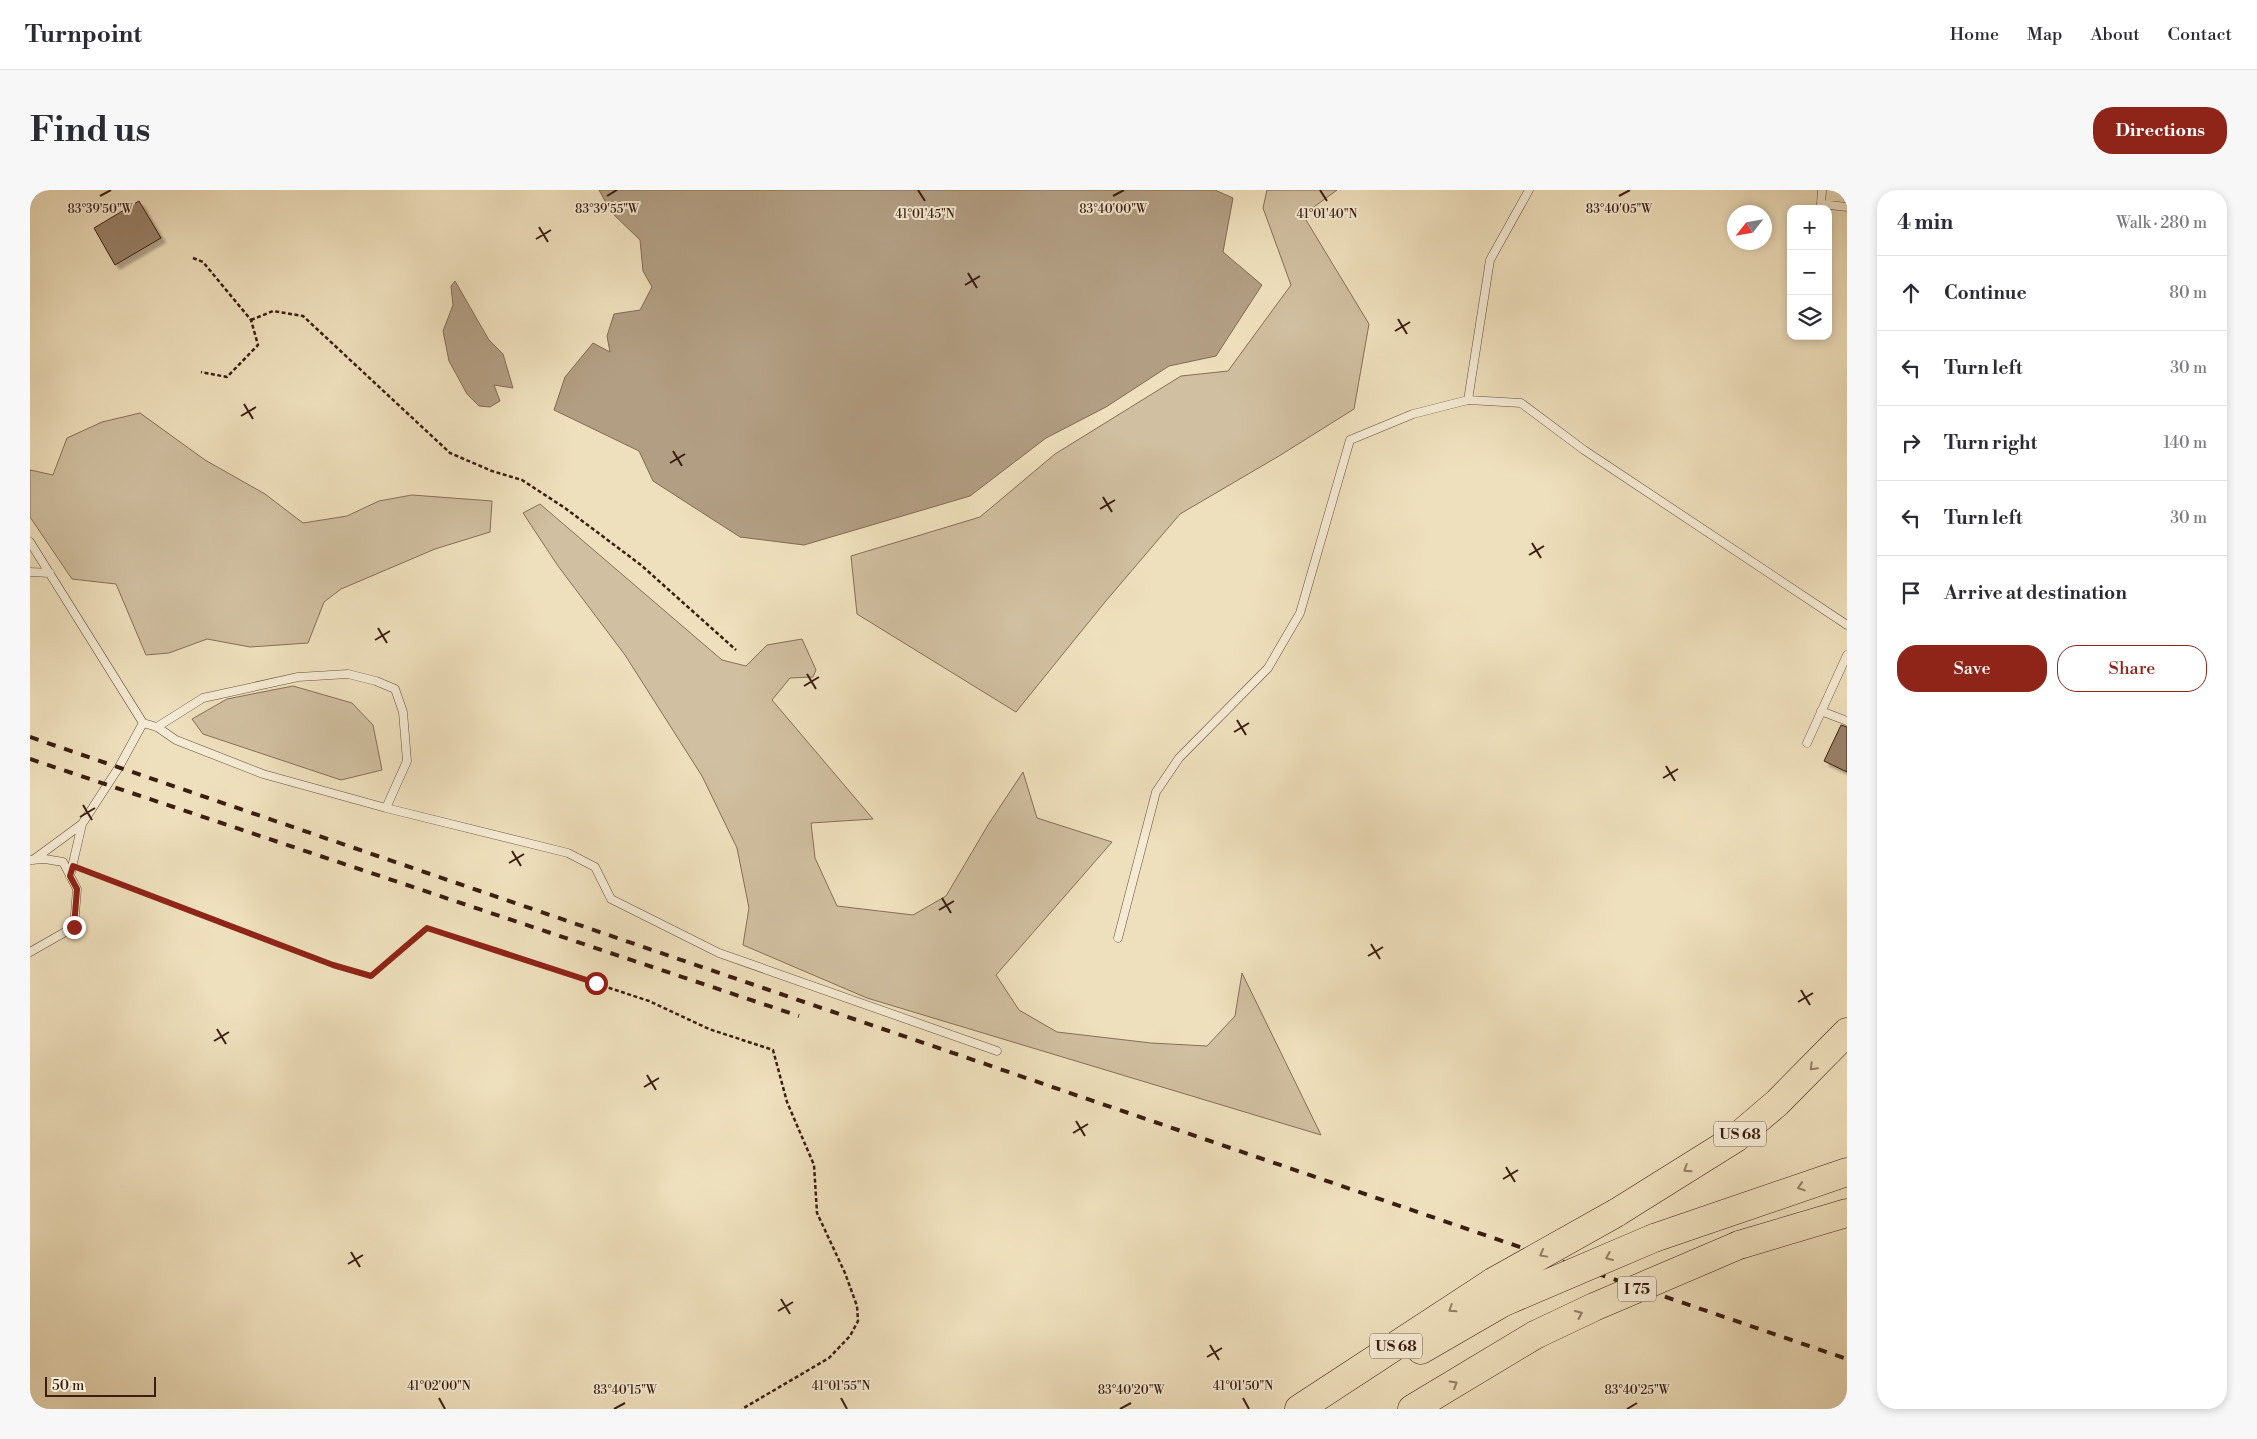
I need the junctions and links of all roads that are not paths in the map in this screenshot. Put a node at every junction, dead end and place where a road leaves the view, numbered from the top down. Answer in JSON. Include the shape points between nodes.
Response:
{"nodes":[{"id":1,"x":1529,"y":190,"type":"edge"},
{"id":2,"x":1822,"y":190,"type":"edge"},
{"id":3,"x":1847,"y":207,"type":"edge"},
{"id":4,"x":1468,"y":400,"type":"junction"},
{"id":5,"x":30,"y":542,"type":"edge"},
{"id":6,"x":30,"y":572,"type":"edge"},
{"id":7,"x":50,"y":574,"type":"junction"},
{"id":8,"x":1847,"y":625,"type":"edge"},
{"id":9,"x":1847,"y":655,"type":"edge"},
{"id":10,"x":1822,"y":711,"type":"junction"},
{"id":11,"x":1847,"y":721,"type":"edge"},
{"id":12,"x":143,"y":723,"type":"junction"},
{"id":13,"x":157,"y":727,"type":"junction"},
{"id":14,"x":1807,"y":742,"type":"dead end"},
{"id":15,"x":386,"y":808,"type":"junction"},
{"id":16,"x":82,"y":824,"type":"junction"},
{"id":17,"x":32,"y":860,"type":"edge"},
{"id":18,"x":70,"y":876,"type":"junction"},
{"id":19,"x":1118,"y":938,"type":"dead end"},
{"id":20,"x":30,"y":952,"type":"edge"},
{"id":21,"x":1847,"y":1032,"type":"edge"},
{"id":22,"x":997,"y":1051,"type":"dead end"},
{"id":23,"x":1847,"y":1172,"type":"edge"},
{"id":24,"x":1847,"y":1213,"type":"edge"},
{"id":25,"x":1498,"y":1292,"type":"junction"},
{"id":26,"x":1299,"y":1409,"type":"edge"},
{"id":27,"x":1318,"y":1409,"type":"edge"},
{"id":28,"x":1412,"y":1409,"type":"edge"}],
"edges":[{"from":1,"to":4,"type":"lane","via":[[1490,260]]},
{"from":2,"to":3,"type":"lane","via":[[1820,204]]},
{"from":4,"to":8,"type":"lane","via":[[1521,403],[1584,450]]},
{"from":4,"to":19,"type":"lane","via":[[1413,414],[1350,440],[1300,613],[1268,668],[1179,758],[1156,792]]},
{"from":5,"to":7,"type":"lane"},
{"from":6,"to":7,"type":"lane"},
{"from":7,"to":12,"type":"lane"},
{"from":9,"to":10,"type":"lane"},
{"from":10,"to":11,"type":"lane"},
{"from":10,"to":14,"type":"lane"},
{"from":12,"to":13,"type":"lane"},
{"from":12,"to":16,"type":"lane"},
{"from":13,"to":15,"type":"lane","via":[[176,740],[263,774]]},
{"from":13,"to":15,"type":"lane","via":[[203,698],[242,688],[298,677],[348,674],[376,681],[395,689],[403,712],[406,760]]},
{"from":15,"to":22,"type":"lane","via":[[568,854],[595,867],[611,899],[720,953]]},
{"from":16,"to":17,"type":"lane"},
{"from":16,"to":18,"type":"lane"},
{"from":17,"to":18,"type":"lane","via":[[63,862]]},
{"from":18,"to":20,"type":"lane","via":[[77,889],[74,927]]},
{"from":21,"to":25,"type":"highway","number":"US 68","one_way":true,"bridge":true,"via":[[1777,1103],[1736,1138]]},
{"from":23,"to":25,"type":"highway","number":"I 75","one_way":true,"bridge":true},
{"from":28,"to":24,"type":"highway","number":"I 75","one_way":true,"bridge":true,"via":[[1535,1335],[1594,1307],[1739,1245]]},
{"from":25,"to":26,"type":"highway","number":"US 68","one_way":true},
{"from":25,"to":27,"type":"highway","number":"I 75"}]}
